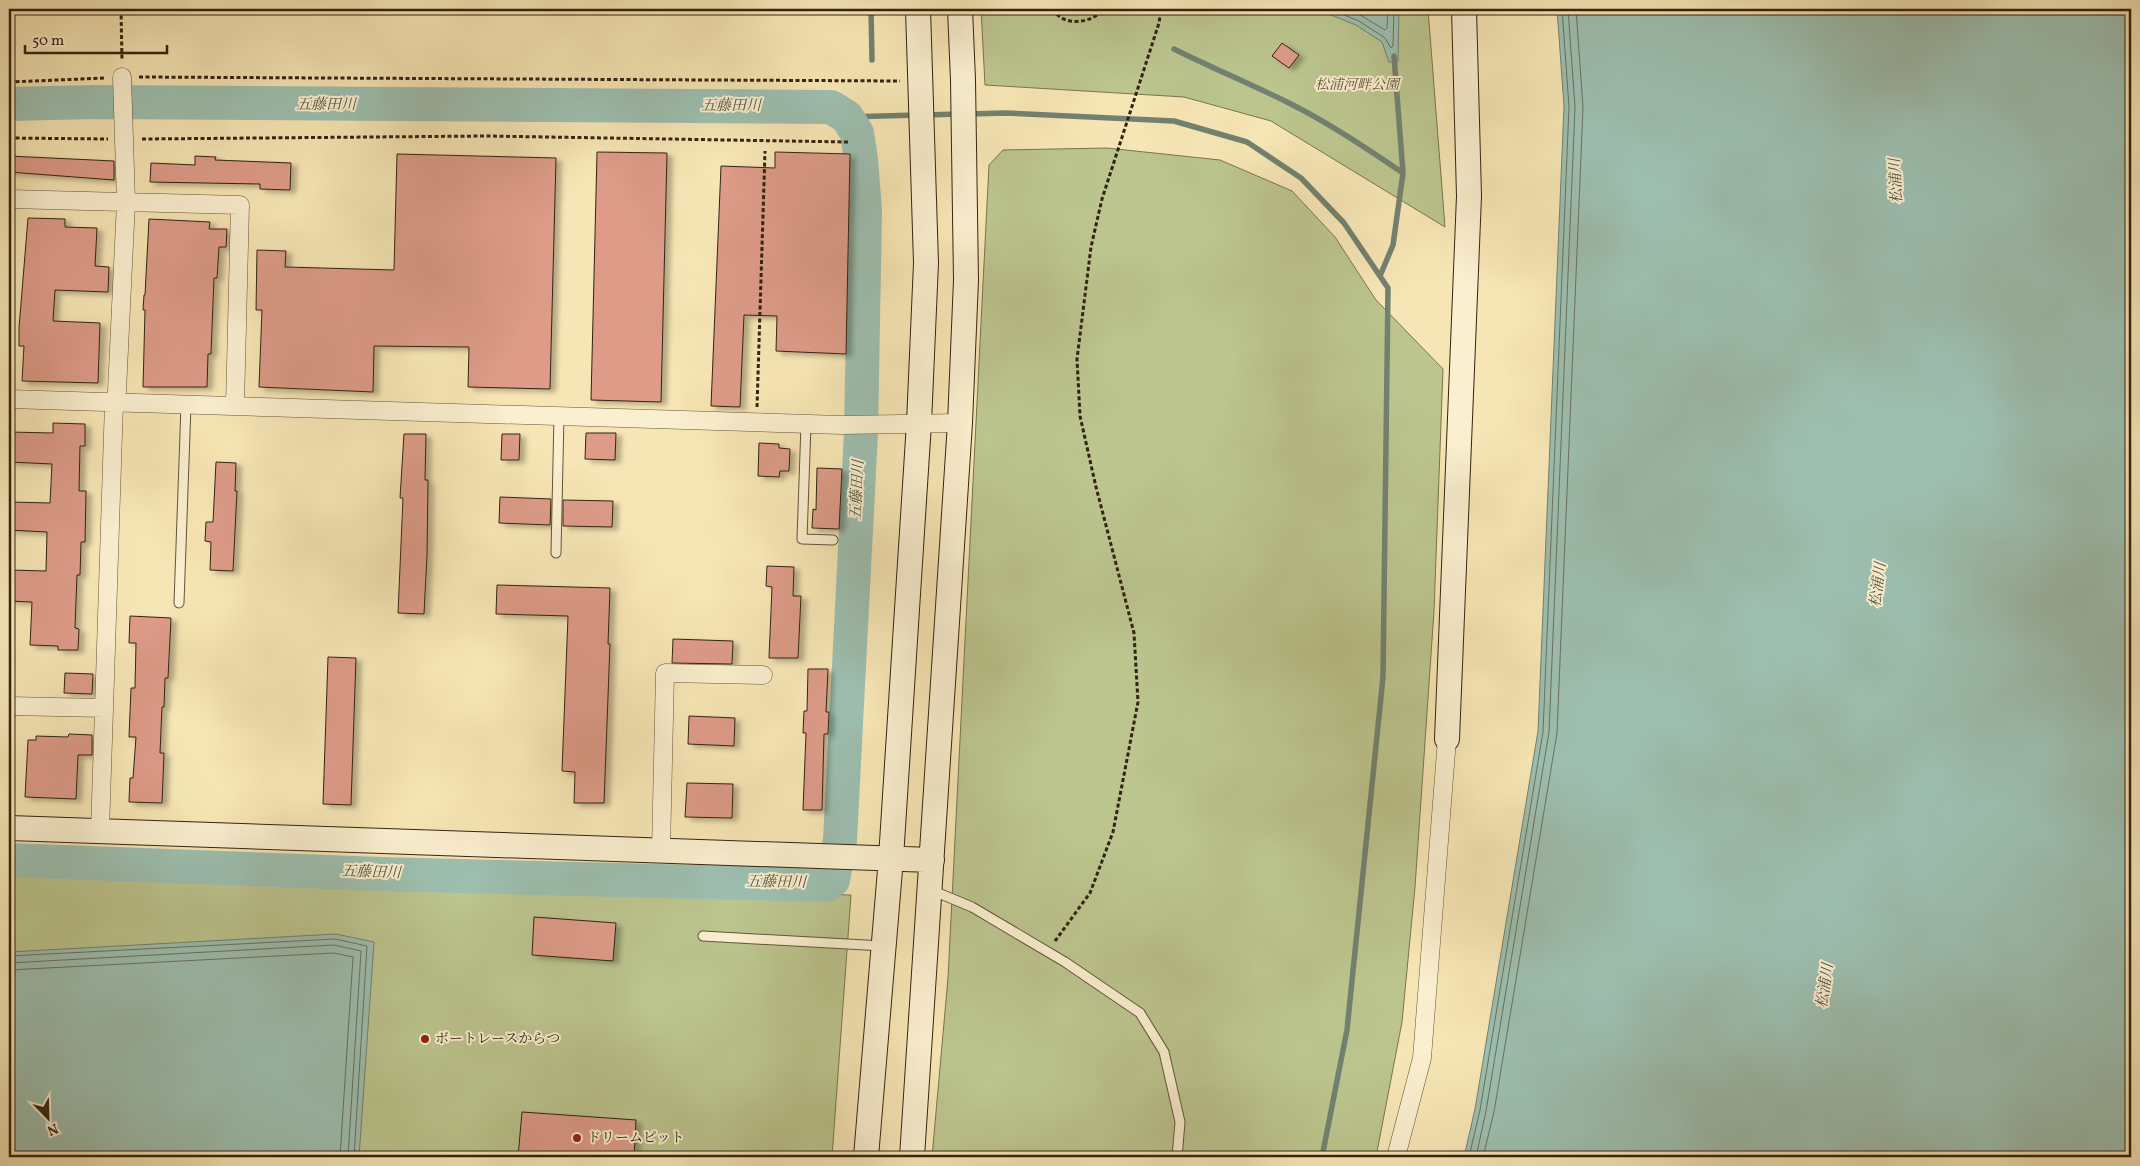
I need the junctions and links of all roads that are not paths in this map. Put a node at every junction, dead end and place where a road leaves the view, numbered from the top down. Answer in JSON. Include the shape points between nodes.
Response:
{"nodes":[{"id":1,"x":918,"y":9,"type":"edge"},
{"id":2,"x":960,"y":9,"type":"edge"},
{"id":3,"x":1464,"y":9,"type":"edge"},
{"id":4,"x":122,"y":77,"type":"road end"},
{"id":5,"x":9,"y":199,"type":"edge"},
{"id":6,"x":126,"y":202,"type":"junction"},
{"id":7,"x":9,"y":399,"type":"edge"},
{"id":8,"x":114,"y":402,"type":"junction"},
{"id":9,"x":186,"y":405,"type":"junction"},
{"id":10,"x":235,"y":406,"type":"junction"},
{"id":11,"x":559,"y":416,"type":"junction"},
{"id":12,"x":960,"y":423,"type":"junction"},
{"id":13,"x":806,"y":424,"type":"junction"},
{"id":14,"x":919,"y":424,"type":"junction"},
{"id":15,"x":833,"y":540,"type":"dead end"},
{"id":16,"x":556,"y":553,"type":"dead end"},
{"id":17,"x":179,"y":603,"type":"dead end"},
{"id":18,"x":763,"y":675,"type":"dead end"},
{"id":19,"x":9,"y":706,"type":"edge"},
{"id":20,"x":104,"y":708,"type":"junction"},
{"id":21,"x":1447,"y":740,"type":"joint"},
{"id":22,"x":9,"y":828,"type":"edge"},
{"id":23,"x":100,"y":831,"type":"junction"},
{"id":24,"x":661,"y":850,"type":"junction"},
{"id":25,"x":891,"y":858,"type":"junction"},
{"id":26,"x":932,"y":860,"type":"junction"},
{"id":27,"x":930,"y":890,"type":"junction"},
{"id":28,"x":704,"y":936,"type":"dead end"},
{"id":29,"x":884,"y":946,"type":"junction"},
{"id":30,"x":866,"y":1157,"type":"edge"},
{"id":31,"x":912,"y":1157,"type":"edge"},
{"id":32,"x":1177,"y":1157,"type":"edge"},
{"id":33,"x":1396,"y":1157,"type":"edge"}],
"edges":[{"from":1,"to":14,"type":"street","via":[[926,263]]},
{"from":2,"to":12,"type":"street","via":[[966,280]]},
{"from":3,"to":21,"type":"street","via":[[1469,196]]},
{"from":4,"to":6,"type":"street"},
{"from":5,"to":6,"type":"street"},
{"from":6,"to":8,"type":"street"},
{"from":6,"to":10,"type":"street","via":[[240,205]]},
{"from":7,"to":8,"type":"street"},
{"from":8,"to":9,"type":"street"},
{"from":8,"to":20,"type":"street"},
{"from":9,"to":10,"type":"street"},
{"from":9,"to":17,"type":"lane"},
{"from":10,"to":11,"type":"street"},
{"from":11,"to":13,"type":"street"},
{"from":11,"to":16,"type":"lane"},
{"from":12,"to":14,"type":"street"},
{"from":12,"to":26,"type":"street"},
{"from":13,"to":14,"type":"street"},
{"from":13,"to":15,"type":"lane","via":[[802,539]]},
{"from":14,"to":25,"type":"street"},
{"from":18,"to":24,"type":"street","via":[[665,673]]},
{"from":19,"to":20,"type":"street"},
{"from":20,"to":23,"type":"street"},
{"from":21,"to":33,"type":"street","via":[[1422,1058]]},
{"from":22,"to":23,"type":"street"},
{"from":23,"to":24,"type":"street"},
{"from":24,"to":25,"type":"street"},
{"from":25,"to":26,"type":"street"},
{"from":25,"to":29,"type":"street"},
{"from":26,"to":27,"type":"street"},
{"from":27,"to":31,"type":"street"},
{"from":27,"to":32,"type":"lane","via":[[972,907],[1047,951],[1140,1013],[1164,1052],[1180,1122]]},
{"from":28,"to":29,"type":"lane"},
{"from":29,"to":30,"type":"street"}]}
